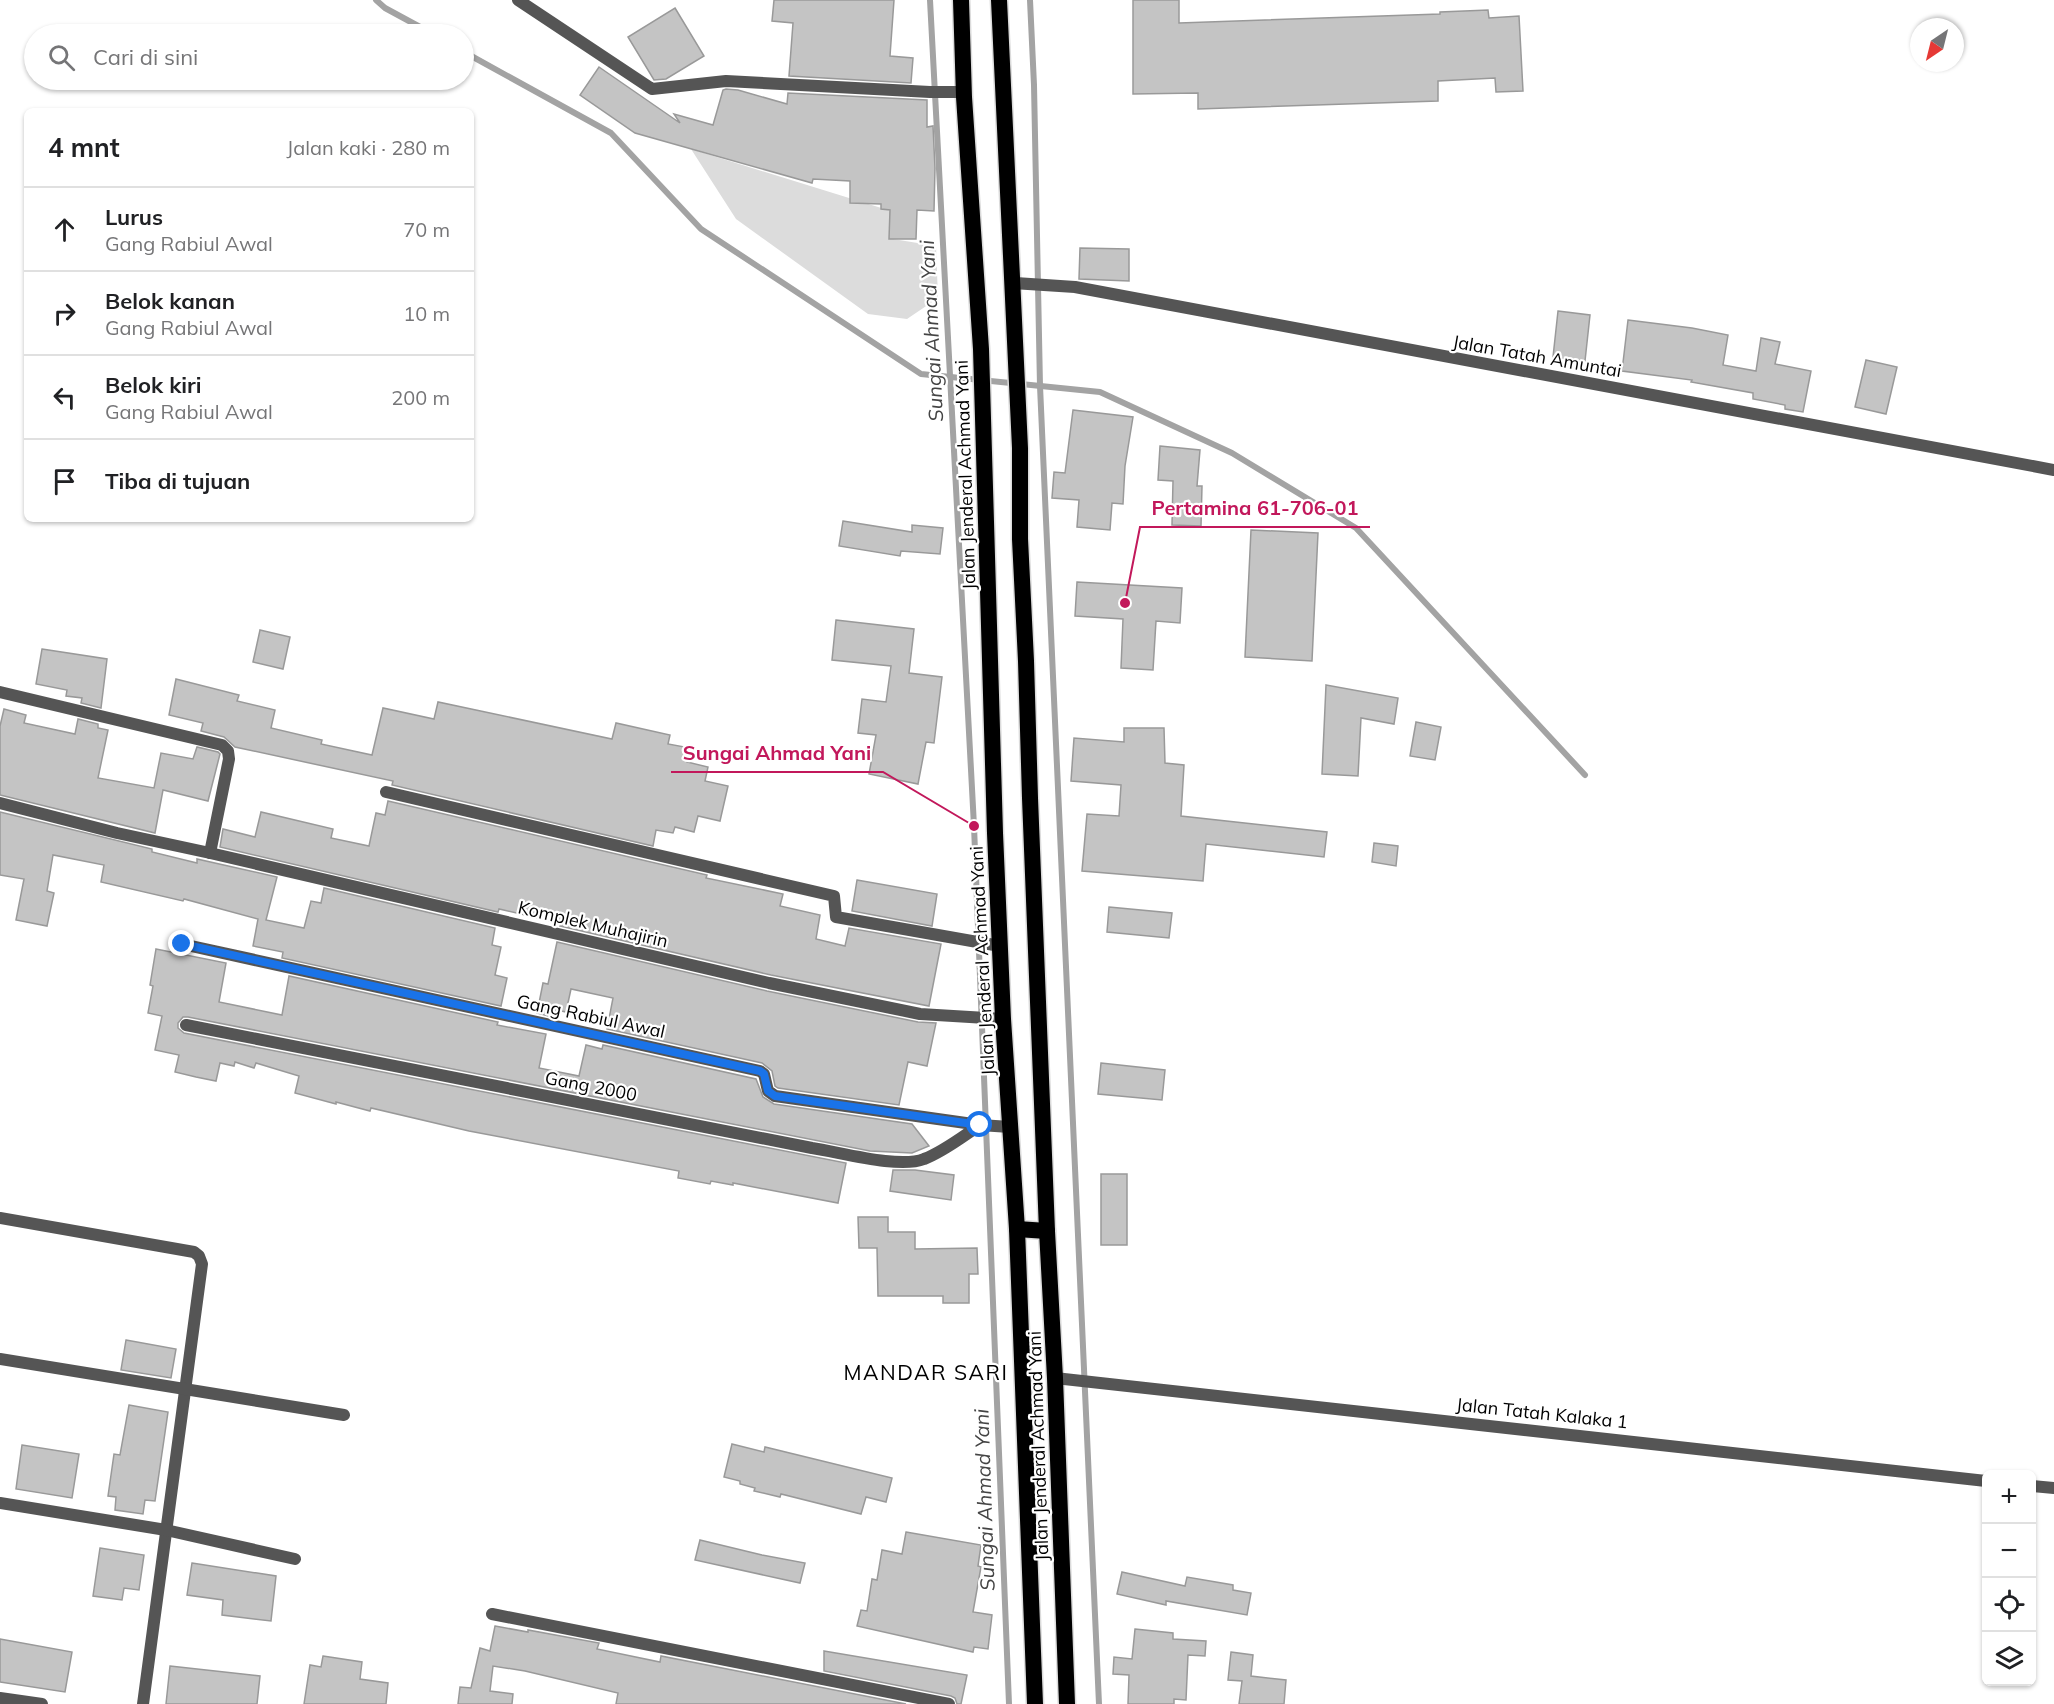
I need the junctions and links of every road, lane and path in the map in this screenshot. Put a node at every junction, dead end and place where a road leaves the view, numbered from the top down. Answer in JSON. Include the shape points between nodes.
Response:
{"nodes":[{"id":1,"x":518,"y":0,"type":"edge"},
{"id":2,"x":961,"y":0,"type":"edge"},
{"id":3,"x":999,"y":0,"type":"edge"},
{"id":4,"x":964,"y":92,"type":"junction"},
{"id":5,"x":1021,"y":284,"type":"junction"},
{"id":6,"x":2054,"y":470,"type":"edge"},
{"id":7,"x":0,"y":692,"type":"edge"},
{"id":8,"x":386,"y":792,"type":"dead end"},
{"id":9,"x":0,"y":803,"type":"edge"},
{"id":10,"x":210,"y":853,"type":"junction"},
{"id":11,"x":182,"y":944,"type":"dead end"},
{"id":12,"x":993,"y":945,"type":"junction"},
{"id":13,"x":996,"y":1019,"type":"junction"},
{"id":14,"x":186,"y":1025,"type":"dead end"},
{"id":15,"x":980,"y":1125,"type":"junction"},
{"id":16,"x":1002,"y":1127,"type":"junction"},
{"id":17,"x":0,"y":1218,"type":"edge"},
{"id":18,"x":1017,"y":1229,"type":"junction"},
{"id":19,"x":1047,"y":1231,"type":"junction"},
{"id":20,"x":0,"y":1359,"type":"edge"},
{"id":21,"x":1055,"y":1378,"type":"junction"},
{"id":22,"x":185,"y":1390,"type":"junction"},
{"id":23,"x":344,"y":1415,"type":"dead end"},
{"id":24,"x":1982,"y":1481,"type":"edge"},
{"id":25,"x":2036,"y":1486,"type":"edge"},
{"id":26,"x":2054,"y":1488,"type":"edge"},
{"id":27,"x":0,"y":1503,"type":"edge"},
{"id":28,"x":166,"y":1530,"type":"junction"},
{"id":29,"x":295,"y":1559,"type":"dead end"},
{"id":30,"x":492,"y":1614,"type":"dead end"},
{"id":31,"x":0,"y":1698,"type":"edge"},
{"id":32,"x":42,"y":1704,"type":"edge"},
{"id":33,"x":143,"y":1704,"type":"edge"},
{"id":34,"x":949,"y":1704,"type":"edge"},
{"id":35,"x":1035,"y":1704,"type":"edge"},
{"id":36,"x":1067,"y":1704,"type":"edge"}],
"edges":[{"from":1,"to":4,"type":"street","via":[[652,88],[726,81]]},
{"from":2,"to":4,"type":"highway","name":"Jalan Jenderal Achmad Yani"},
{"from":3,"to":5,"type":"highway","name":"Jalan Jenderal Achmad Yani"},
{"from":4,"to":12,"type":"highway","name":"Jalan Jenderal Achmad Yani","via":[[981,349]]},
{"from":5,"to":6,"type":"street","name":"Jalan Tatah Amuntai","via":[[1075,287]]},
{"from":5,"to":19,"type":"highway","name":"Jalan Jenderal Achmad Yani","via":[[1016,358],[1020,539]]},
{"from":7,"to":10,"type":"street","via":[[222,746],[230,759]]},
{"from":8,"to":12,"type":"street","via":[[834,896],[836,917]]},
{"from":9,"to":10,"type":"street","name":"Komplek Muhajirin"},
{"from":10,"to":13,"type":"street","name":"Komplek Muhajirin","via":[[769,983],[920,1014]]},
{"from":11,"to":15,"type":"street","name":"Gang Rabiul Awal","via":[[760,1071],[768,1091],[775,1096]]},
{"from":12,"to":13,"type":"highway","name":"Jalan Jenderal Achmad Yani"},
{"from":13,"to":16,"type":"highway","name":"Jalan Jenderal Achmad Yani"},
{"from":14,"to":15,"type":"street","name":"Gang 2000","via":[[895,1162],[926,1159]]},
{"from":15,"to":16,"type":"street"},
{"from":16,"to":18,"type":"highway","name":"Jalan Jenderal Achmad Yani"},
{"from":17,"to":22,"type":"street","via":[[182,1249],[199,1256],[202,1264]]},
{"from":18,"to":19,"type":"highway"},
{"from":18,"to":35,"type":"highway","name":"Jalan Jenderal Achmad Yani"},
{"from":19,"to":21,"type":"highway","name":"Jalan Jenderal Achmad Yani"},
{"from":20,"to":22,"type":"street"},
{"from":21,"to":24,"type":"street","name":"Jalan Tatah Kalaka 1"},
{"from":21,"to":36,"type":"highway","name":"Jalan Jenderal Achmad Yani"},
{"from":22,"to":23,"type":"street"},
{"from":22,"to":28,"type":"street"},
{"from":25,"to":26,"type":"street"},
{"from":27,"to":28,"type":"street"},
{"from":28,"to":29,"type":"street"},
{"from":28,"to":33,"type":"street"},
{"from":30,"to":34,"type":"street"},
{"from":31,"to":32,"type":"street"}]}
